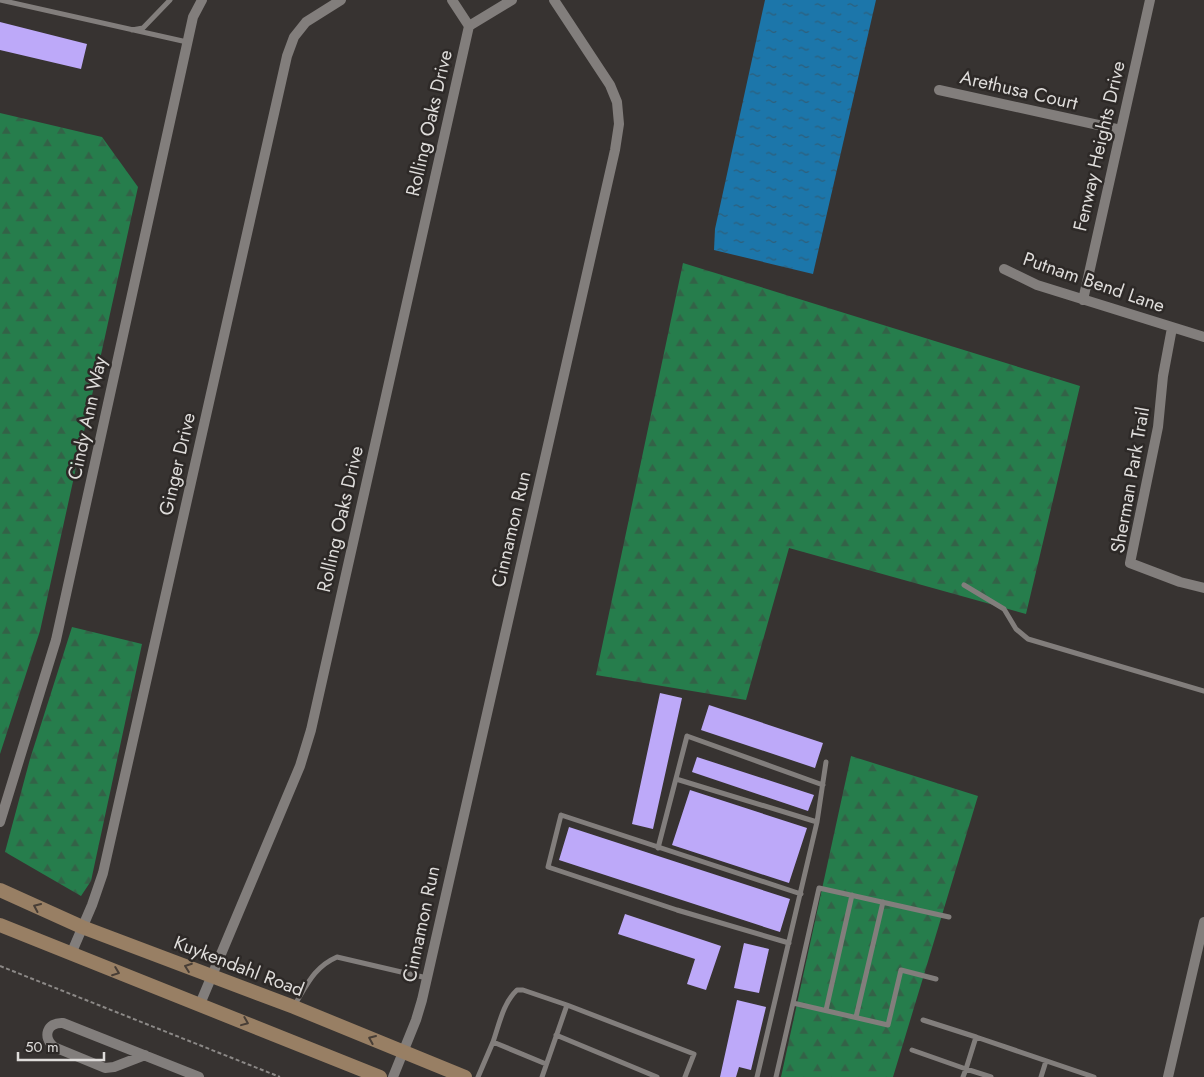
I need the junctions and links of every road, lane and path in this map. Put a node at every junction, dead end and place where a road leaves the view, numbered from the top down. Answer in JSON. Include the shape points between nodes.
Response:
{"nodes":[{"id":1,"x":0,"y":0,"type":"edge"},
{"id":2,"x":170,"y":0,"type":"edge"},
{"id":3,"x":191,"y":0,"type":"edge"},
{"id":4,"x":202,"y":0,"type":"edge"},
{"id":5,"x":341,"y":0,"type":"edge"},
{"id":6,"x":452,"y":0,"type":"edge"},
{"id":7,"x":512,"y":0,"type":"edge"},
{"id":8,"x":554,"y":0,"type":"edge"},
{"id":9,"x":1150,"y":0,"type":"edge"},
{"id":10,"x":193,"y":17,"type":"junction"},
{"id":11,"x":469,"y":26,"type":"junction"},
{"id":12,"x":130,"y":30,"type":"junction"},
{"id":13,"x":187,"y":42,"type":"junction"},
{"id":14,"x":940,"y":90,"type":"dead end"},
{"id":15,"x":1121,"y":130,"type":"junction"},
{"id":16,"x":1004,"y":269,"type":"dead end"},
{"id":17,"x":1082,"y":300,"type":"junction"},
{"id":18,"x":1172,"y":328,"type":"junction"},
{"id":19,"x":1204,"y":337,"type":"edge"},
{"id":20,"x":964,"y":586,"type":"dead end"},
{"id":21,"x":1204,"y":588,"type":"edge"},
{"id":22,"x":1204,"y":691,"type":"edge"},
{"id":23,"x":826,"y":762,"type":"dead end"},
{"id":24,"x":676,"y":779,"type":"junction"},
{"id":25,"x":823,"y":785,"type":"junction"},
{"id":26,"x":0,"y":822,"type":"edge"},
{"id":27,"x":817,"y":822,"type":"junction"},
{"id":28,"x":658,"y":848,"type":"junction"},
{"id":29,"x":0,"y":890,"type":"edge"},
{"id":30,"x":801,"y":894,"type":"junction"},
{"id":31,"x":852,"y":895,"type":"junction"},
{"id":32,"x":883,"y":902,"type":"junction"},
{"id":33,"x":949,"y":917,"type":"dead end"},
{"id":34,"x":1204,"y":922,"type":"edge"},
{"id":35,"x":0,"y":925,"type":"edge"},
{"id":36,"x":82,"y":927,"type":"junction"},
{"id":37,"x":789,"y":943,"type":"junction"},
{"id":38,"x":71,"y":954,"type":"junction"},
{"id":39,"x":0,"y":966,"type":"edge"},
{"id":40,"x":212,"y":976,"type":"junction"},
{"id":41,"x":427,"y":978,"type":"junction"},
{"id":42,"x":936,"y":979,"type":"dead end"},
{"id":43,"x":793,"y":1002,"type":"junction"},
{"id":44,"x":200,"y":1004,"type":"junction"},
{"id":45,"x":567,"y":1005,"type":"junction"},
{"id":46,"x":294,"y":1006,"type":"junction"},
{"id":47,"x":826,"y":1010,"type":"junction"},
{"id":48,"x":856,"y":1017,"type":"junction"},
{"id":49,"x":923,"y":1020,"type":"dead end"},
{"id":50,"x":556,"y":1035,"type":"junction"},
{"id":51,"x":976,"y":1037,"type":"junction"},
{"id":52,"x":493,"y":1042,"type":"junction"},
{"id":53,"x":912,"y":1050,"type":"dead end"},
{"id":54,"x":402,"y":1052,"type":"junction"},
{"id":55,"x":145,"y":1055,"type":"junction"},
{"id":56,"x":1046,"y":1061,"type":"junction"},
{"id":57,"x":546,"y":1064,"type":"junction"},
{"id":58,"x":966,"y":1069,"type":"junction"},
{"id":59,"x":200,"y":1077,"type":"edge"},
{"id":60,"x":280,"y":1077,"type":"edge"},
{"id":61,"x":380,"y":1077,"type":"edge"},
{"id":62,"x":393,"y":1077,"type":"edge"},
{"id":63,"x":465,"y":1077,"type":"edge"},
{"id":64,"x":478,"y":1077,"type":"edge"},
{"id":65,"x":542,"y":1077,"type":"edge"},
{"id":66,"x":657,"y":1077,"type":"edge"},
{"id":67,"x":685,"y":1077,"type":"edge"},
{"id":68,"x":757,"y":1077,"type":"edge"},
{"id":69,"x":776,"y":1077,"type":"edge"},
{"id":70,"x":963,"y":1077,"type":"edge"},
{"id":71,"x":991,"y":1077,"type":"edge"},
{"id":72,"x":1041,"y":1077,"type":"edge"},
{"id":73,"x":1094,"y":1077,"type":"edge"},
{"id":74,"x":1168,"y":1077,"type":"edge"}],
"edges":[{"from":1,"to":12,"type":"lane"},
{"from":2,"to":12,"type":"lane","via":[[142,28]]},
{"from":3,"to":10,"type":"street","name":"Cindy Ann Way"},
{"from":4,"to":10,"type":"street","name":"Cindy Ann Way"},
{"from":5,"to":36,"type":"street","name":"Ginger Drive","via":[[306,22],[294,37],[287,56],[103,873]]},
{"from":6,"to":11,"type":"street"},
{"from":7,"to":11,"type":"street"},
{"from":8,"to":41,"type":"street","name":"Cinnamon Run","via":[[610,85],[617,102],[619,124]]},
{"from":9,"to":15,"type":"street","name":"Fenway Heights Drive"},
{"from":10,"to":13,"type":"street","name":"Cindy Ann Way"},
{"from":11,"to":40,"type":"street","name":"Rolling Oaks Drive","via":[[311,730],[300,766]]},
{"from":12,"to":13,"type":"lane"},
{"from":13,"to":26,"type":"street","name":"Cindy Ann Way","via":[[56,640]]},
{"from":14,"to":15,"type":"street","name":"Arethusa Court"},
{"from":15,"to":17,"type":"street","name":"Fenway Heights Drive"},
{"from":16,"to":17,"type":"street","name":"Putnam Bend Lane"},
{"from":17,"to":18,"type":"street","name":"Putnam Bend Lane"},
{"from":18,"to":19,"type":"street","name":"Putnam Bend Lane"},
{"from":18,"to":21,"type":"street","name":"Sherman Park Trail","via":[[1158,427],[1130,562]]},
{"from":20,"to":22,"type":"lane","via":[[1004,609],[1016,629],[1028,639]]},
{"from":23,"to":25,"type":"lane"},
{"from":24,"to":25,"type":"lane","via":[[688,736]]},
{"from":24,"to":27,"type":"lane"},
{"from":24,"to":28,"type":"lane"},
{"from":25,"to":27,"type":"lane"},
{"from":27,"to":30,"type":"lane"},
{"from":28,"to":30,"type":"lane"},
{"from":28,"to":37,"type":"lane","via":[[561,815],[548,866]]},
{"from":36,"to":29,"type":"main road","name":"Kuykendahl Road","one_way":true},
{"from":30,"to":37,"type":"lane"},
{"from":31,"to":32,"type":"lane"},
{"from":31,"to":43,"type":"lane","via":[[818,888]]},
{"from":31,"to":47,"type":"lane"},
{"from":32,"to":33,"type":"lane"},
{"from":32,"to":48,"type":"lane"},
{"from":34,"to":74,"type":"street"},
{"from":35,"to":38,"type":"main road"},
{"from":36,"to":38,"type":"street","name":"Ginger Drive"},
{"from":40,"to":36,"type":"main road","name":"Kuykendahl Road","one_way":true},
{"from":37,"to":68,"type":"lane"},
{"from":38,"to":44,"type":"main road","one_way":true},
{"from":39,"to":60,"type":"path"},
{"from":40,"to":44,"type":"street","name":"Rolling Oaks Drive"},
{"from":40,"to":46,"type":"main road","name":"Kuykendahl Road"},
{"from":41,"to":46,"type":"lane","via":[[337,957],[316,971]]},
{"from":41,"to":54,"type":"street","name":"Cinnamon Run","via":[[416,1020]]},
{"from":42,"to":48,"type":"lane","via":[[901,970],[888,1025]]},
{"from":43,"to":47,"type":"lane"},
{"from":43,"to":69,"type":"lane"},
{"from":44,"to":61,"type":"main road","one_way":true},
{"from":45,"to":50,"type":"lane"},
{"from":45,"to":52,"type":"lane","via":[[517,990],[506,1006]]},
{"from":45,"to":67,"type":"lane","via":[[694,1054]]},
{"from":54,"to":46,"type":"main road","name":"Kuykendahl Road","one_way":true},
{"from":47,"to":48,"type":"lane"},
{"from":49,"to":51,"type":"lane"},
{"from":50,"to":57,"type":"lane"},
{"from":50,"to":66,"type":"lane"},
{"from":51,"to":56,"type":"lane"},
{"from":51,"to":58,"type":"lane"},
{"from":52,"to":57,"type":"lane"},
{"from":52,"to":64,"type":"lane"},
{"from":53,"to":58,"type":"lane"},
{"from":54,"to":62,"type":"street","name":"Cinnamon Run"},
{"from":54,"to":63,"type":"main road","name":"Kuykendahl Road"},
{"from":55,"to":55,"type":"street","via":[[63,1023],[57,1022],[47,1031],[46,1038],[54,1047],[105,1068]]},
{"from":55,"to":59,"type":"street"},
{"from":56,"to":72,"type":"lane"},
{"from":56,"to":73,"type":"lane"},
{"from":57,"to":65,"type":"lane"},
{"from":58,"to":70,"type":"lane"},
{"from":58,"to":71,"type":"lane"}]}
